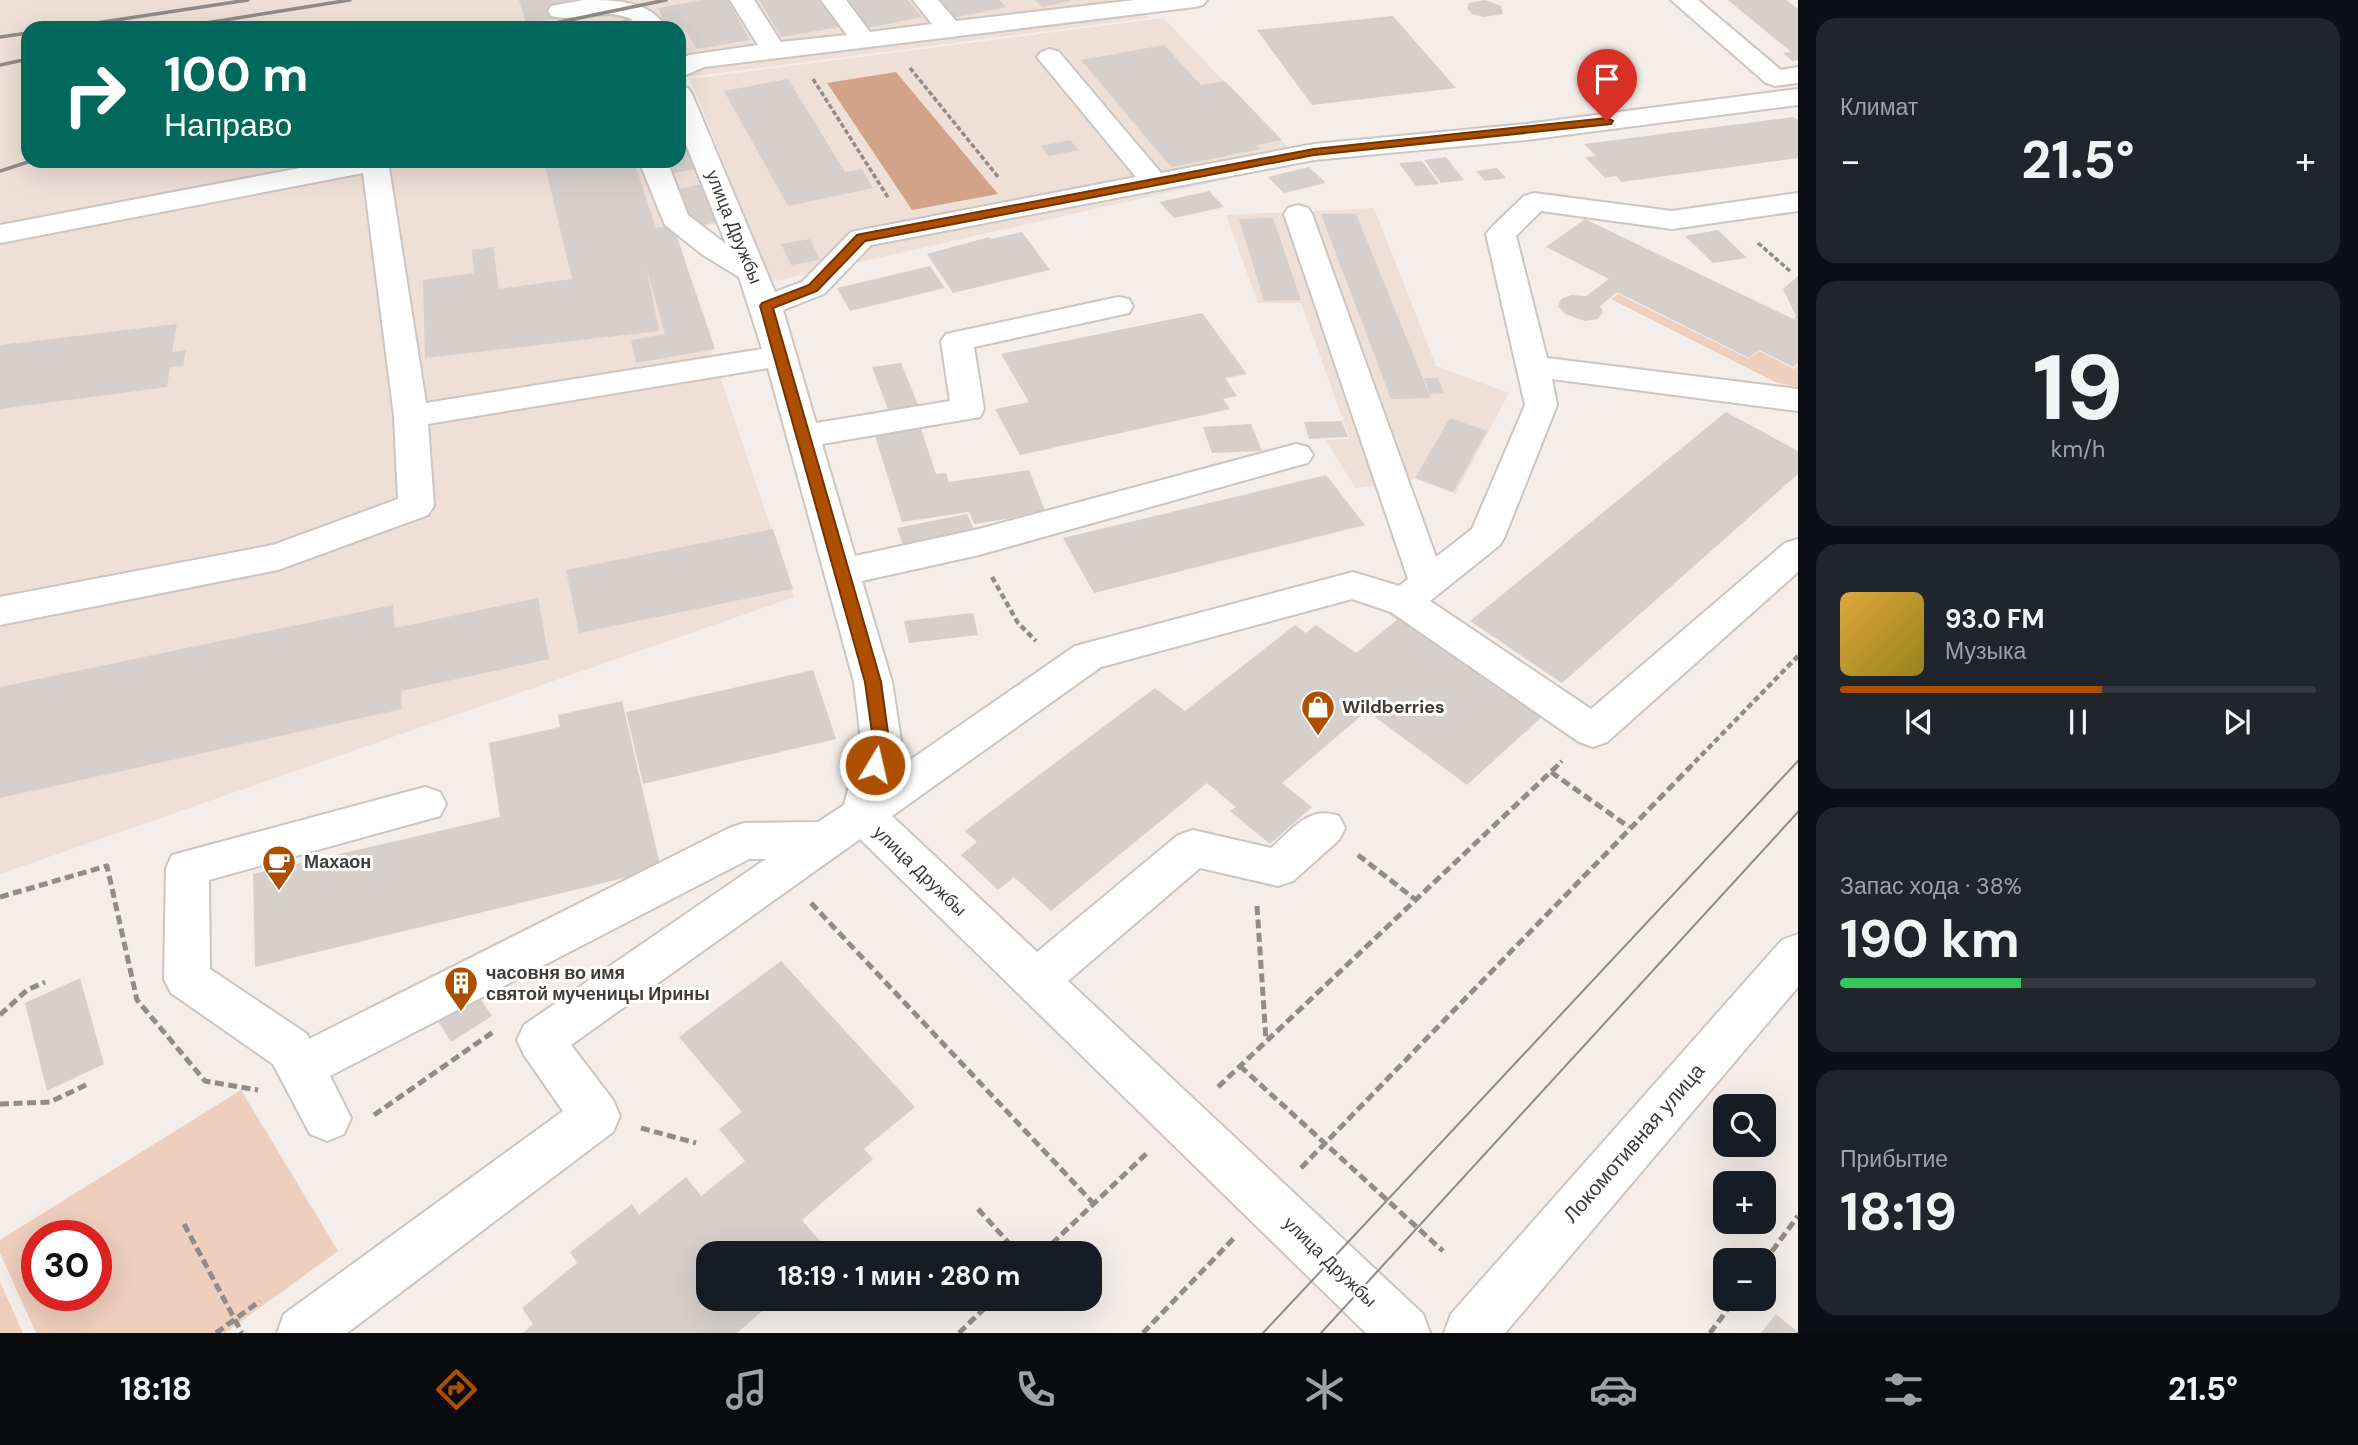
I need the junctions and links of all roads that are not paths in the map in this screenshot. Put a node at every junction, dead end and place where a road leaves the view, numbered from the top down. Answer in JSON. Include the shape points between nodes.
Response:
{"nodes":[{"id":1,"x":742,"y":0,"type":"edge"},
{"id":2,"x":833,"y":0,"type":"edge"},
{"id":3,"x":925,"y":0,"type":"edge"},
{"id":4,"x":1012,"y":0,"type":"edge"},
{"id":5,"x":1195,"y":0,"type":"edge"},
{"id":6,"x":1683,"y":0,"type":"edge"},
{"id":7,"x":1118,"y":4,"type":"edge"},
{"id":8,"x":560,"y":11,"type":"dead end"},
{"id":9,"x":1031,"y":20,"type":"junction"},
{"id":10,"x":650,"y":21,"type":"edge"},
{"id":11,"x":950,"y":30,"type":"junction"},
{"id":12,"x":864,"y":40,"type":"junction"},
{"id":13,"x":774,"y":51,"type":"junction"},
{"id":14,"x":1050,"y":57,"type":"dead end"},
{"id":15,"x":686,"y":66,"type":"edge"},
{"id":16,"x":1798,"y":75,"type":"edge"},
{"id":17,"x":1798,"y":97,"type":"edge"},
{"id":18,"x":686,"y":111,"type":"edge"},
{"id":19,"x":344,"y":168,"type":"edge"},
{"id":20,"x":376,"y":168,"type":"edge"},
{"id":21,"x":656,"y":168,"type":"edge"},
{"id":22,"x":1155,"y":183,"type":"junction"},
{"id":23,"x":1798,"y":202,"type":"edge"},
{"id":24,"x":1298,"y":214,"type":"dead end"},
{"id":25,"x":0,"y":234,"type":"edge"},
{"id":26,"x":760,"y":289,"type":"junction"},
{"id":27,"x":1118,"y":306,"type":"dead end"},
{"id":28,"x":780,"y":356,"type":"junction"},
{"id":29,"x":1533,"y":366,"type":"junction"},
{"id":30,"x":1798,"y":400,"type":"edge"},
{"id":31,"x":411,"y":416,"type":"junction"},
{"id":32,"x":803,"y":436,"type":"junction"},
{"id":33,"x":1296,"y":455,"type":"dead end"},
{"id":34,"x":1798,"y":552,"type":"edge"},
{"id":35,"x":842,"y":572,"type":"junction"},
{"id":36,"x":1416,"y":593,"type":"junction"},
{"id":37,"x":0,"y":611,"type":"edge"},
{"id":38,"x":425,"y":804,"type":"dead end"},
{"id":39,"x":844,"y":827,"type":"junction"},
{"id":40,"x":1324,"y":828,"type":"road end"},
{"id":41,"x":1798,"y":954,"type":"edge"},
{"id":42,"x":1036,"y":981,"type":"junction"},
{"id":43,"x":299,"y":1068,"type":"junction"},
{"id":44,"x":327,"y":1118,"type":"dead end"},
{"id":45,"x":303,"y":1333,"type":"edge"},
{"id":46,"x":1404,"y":1333,"type":"edge"},
{"id":47,"x":1470,"y":1333,"type":"edge"}],
"edges":[{"from":1,"to":13,"type":"street"},
{"from":2,"to":12,"type":"street"},
{"from":3,"to":11,"type":"street"},
{"from":4,"to":9,"type":"street"},
{"from":5,"to":7,"type":"street"},
{"from":6,"to":16,"type":"street","via":[[1774,78]]},
{"from":7,"to":9,"type":"street"},
{"from":8,"to":10,"type":"street","via":[[608,3],[638,6]]},
{"from":9,"to":11,"type":"street"},
{"from":11,"to":12,"type":"street"},
{"from":12,"to":13,"type":"street"},
{"from":13,"to":15,"type":"street","via":[[698,60]]},
{"from":14,"to":22,"type":"street"},
{"from":17,"to":22,"type":"street","via":[[1526,132],[1314,152]]},
{"from":18,"to":26,"type":"street","name":"улица Дружбы"},
{"from":19,"to":25,"type":"street"},
{"from":20,"to":31,"type":"street"},
{"from":21,"to":26,"type":"street","via":[[675,219]]},
{"from":22,"to":26,"type":"street","via":[[861,238],[813,288]]},
{"from":23,"to":29,"type":"street","via":[[1672,220],[1534,202],[1501,234]]},
{"from":24,"to":36,"type":"street"},
{"from":26,"to":28,"type":"street","name":"улица Дружбы"},
{"from":27,"to":32,"type":"street","via":[[957,341],[968,409]]},
{"from":28,"to":31,"type":"street"},
{"from":28,"to":32,"type":"street","name":"улица Дружбы"},
{"from":29,"to":30,"type":"street"},
{"from":29,"to":36,"type":"street","via":[[1541,405],[1487,536]]},
{"from":31,"to":37,"type":"street","via":[[416,506],[278,557]]},
{"from":32,"to":35,"type":"street","name":"улица Дружбы"},
{"from":33,"to":35,"type":"street","via":[[973,544]]},
{"from":34,"to":36,"type":"street","via":[[1593,731]]},
{"from":35,"to":39,"type":"street","name":"улица Дружбы","via":[[873,682],[881,740]]},
{"from":36,"to":39,"type":"street","via":[[1353,585],[1090,656]]},
{"from":38,"to":43,"type":"street","via":[[187,868],[187,979],[290,1049]]},
{"from":39,"to":42,"type":"street","name":"улица Дружбы"},
{"from":39,"to":43,"type":"street","via":[[744,842]]},
{"from":39,"to":45,"type":"street","via":[[540,1040],[596,1116]]},
{"from":40,"to":42,"type":"street","via":[[1278,868],[1193,848]]},
{"from":41,"to":47,"type":"street","name":"Локомотивная улица"},
{"from":42,"to":46,"type":"street","name":"улица Дружбы"},
{"from":43,"to":44,"type":"street"}]}
